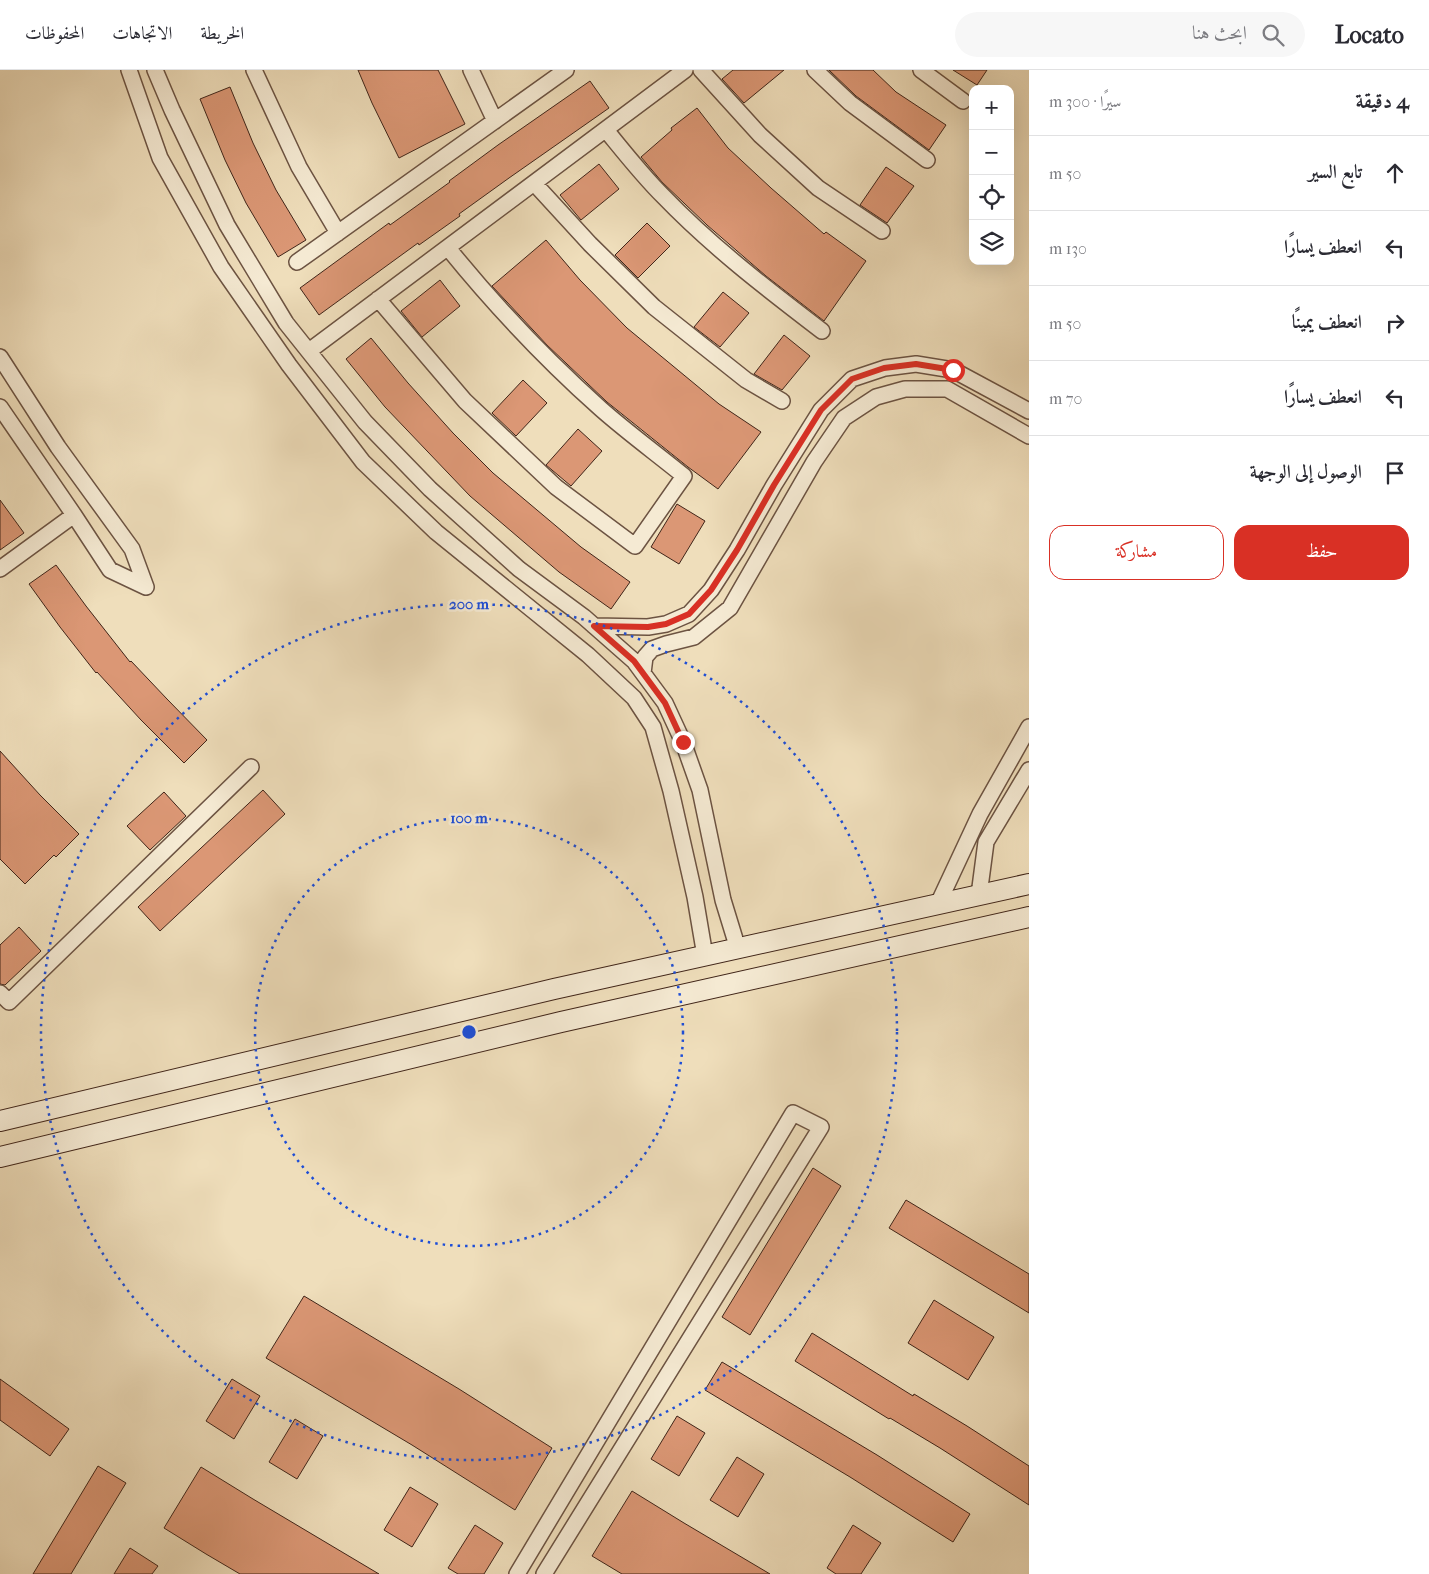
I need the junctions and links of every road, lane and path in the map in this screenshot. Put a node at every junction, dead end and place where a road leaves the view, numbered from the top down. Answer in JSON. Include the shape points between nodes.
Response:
{"nodes":[{"id":1,"x":129,"y":70,"type":"edge"},
{"id":2,"x":155,"y":70,"type":"edge"},
{"id":3,"x":254,"y":70,"type":"edge"},
{"id":4,"x":471,"y":70,"type":"edge"},
{"id":5,"x":566,"y":70,"type":"edge"},
{"id":6,"x":685,"y":70,"type":"edge"},
{"id":7,"x":702,"y":70,"type":"edge"},
{"id":8,"x":815,"y":70,"type":"edge"},
{"id":9,"x":921,"y":70,"type":"edge"},
{"id":10,"x":668,"y":75,"type":"edge"},
{"id":11,"x":963,"y":101,"type":"dead end"},
{"id":12,"x":495,"y":121,"type":"junction"},
{"id":13,"x":606,"y":130,"type":"junction"},
{"id":14,"x":927,"y":160,"type":"dead end"},
{"id":15,"x":534,"y":183,"type":"junction"},
{"id":16,"x":882,"y":231,"type":"dead end"},
{"id":17,"x":338,"y":233,"type":"junction"},
{"id":18,"x":448,"y":248,"type":"junction"},
{"id":19,"x":297,"y":262,"type":"dead end"},
{"id":20,"x":378,"y":300,"type":"junction"},
{"id":21,"x":822,"y":331,"type":"dead end"},
{"id":22,"x":309,"y":351,"type":"junction"},
{"id":23,"x":0,"y":358,"type":"edge"},
{"id":24,"x":782,"y":401,"type":"dead end"},
{"id":25,"x":0,"y":407,"type":"edge"},
{"id":26,"x":1029,"y":411,"type":"edge"},
{"id":27,"x":1029,"y":436,"type":"edge"},
{"id":28,"x":74,"y":515,"type":"junction"},
{"id":29,"x":0,"y":569,"type":"edge"},
{"id":30,"x":594,"y":626,"type":"junction"},
{"id":31,"x":643,"y":673,"type":"junction"},
{"id":32,"x":1029,"y":727,"type":"edge"},
{"id":33,"x":251,"y":767,"type":"dead end"},
{"id":34,"x":1029,"y":770,"type":"edge"},
{"id":35,"x":1029,"y":884,"type":"edge"},
{"id":36,"x":979,"y":895,"type":"junction"},
{"id":37,"x":938,"y":904,"type":"junction"},
{"id":38,"x":1029,"y":917,"type":"edge"},
{"id":39,"x":738,"y":948,"type":"junction"},
{"id":40,"x":704,"y":956,"type":"junction"},
{"id":41,"x":0,"y":993,"type":"edge"},
{"id":42,"x":0,"y":1121,"type":"edge"},
{"id":43,"x":0,"y":1158,"type":"edge"},
{"id":44,"x":517,"y":1574,"type":"edge"},
{"id":45,"x":544,"y":1574,"type":"edge"}],
"edges":[{"from":1,"to":40,"type":"street","via":[[160,158],[221,267],[289,365],[364,462],[436,532],[588,655],[634,698],[653,727],[695,896]]},
{"from":2,"to":22,"type":"street","via":[[226,225],[286,323]]},
{"from":3,"to":17,"type":"street","via":[[299,168]]},
{"from":4,"to":12,"type":"street"},
{"from":5,"to":12,"type":"street"},
{"from":6,"to":10,"type":"street"},
{"from":7,"to":16,"type":"street","via":[[760,135],[818,188]]},
{"from":8,"to":14,"type":"street","via":[[850,103]]},
{"from":9,"to":11,"type":"street"},
{"from":10,"to":13,"type":"street"},
{"from":12,"to":17,"type":"street"},
{"from":13,"to":15,"type":"street"},
{"from":13,"to":21,"type":"street","via":[[662,196],[766,288]]},
{"from":15,"to":18,"type":"street"},
{"from":15,"to":24,"type":"street","via":[[654,307],[746,380]]},
{"from":17,"to":19,"type":"street"},
{"from":18,"to":20,"type":"street"},
{"from":18,"to":20,"type":"street","via":[[524,336],[601,409],[684,476],[635,546],[556,487],[472,408]]},
{"from":20,"to":22,"type":"street"},
{"from":22,"to":30,"type":"street","via":[[365,422],[430,489],[519,569]]},
{"from":23,"to":28,"type":"street","via":[[58,447],[132,549],[146,587],[110,570]]},
{"from":25,"to":28,"type":"street"},
{"from":26,"to":30,"type":"street","via":[[953,370],[916,364],[884,368],[852,379],[821,410],[737,550],[711,590],[689,614],[666,624],[648,627]]},
{"from":27,"to":31,"type":"street","via":[[947,389],[905,389],[876,397],[844,418],[814,462],[730,608],[694,637],[652,649],[645,657]]},
{"from":28,"to":29,"type":"street"},
{"from":30,"to":31,"type":"street"},
{"from":31,"to":39,"type":"street","via":[[665,703],[700,790],[722,900]]},
{"from":32,"to":37,"type":"street","via":[[980,814]]},
{"from":33,"to":41,"type":"street","via":[[9,1002]]},
{"from":34,"to":36,"type":"street","via":[[986,842]]},
{"from":35,"to":36,"type":"main road"},
{"from":36,"to":37,"type":"main road"},
{"from":37,"to":39,"type":"main road"},
{"from":38,"to":43,"type":"main road","via":[[571,1020]]},
{"from":39,"to":40,"type":"main road"},
{"from":40,"to":42,"type":"main road"},
{"from":44,"to":45,"type":"street","via":[[793,1113],[821,1127]]}]}
